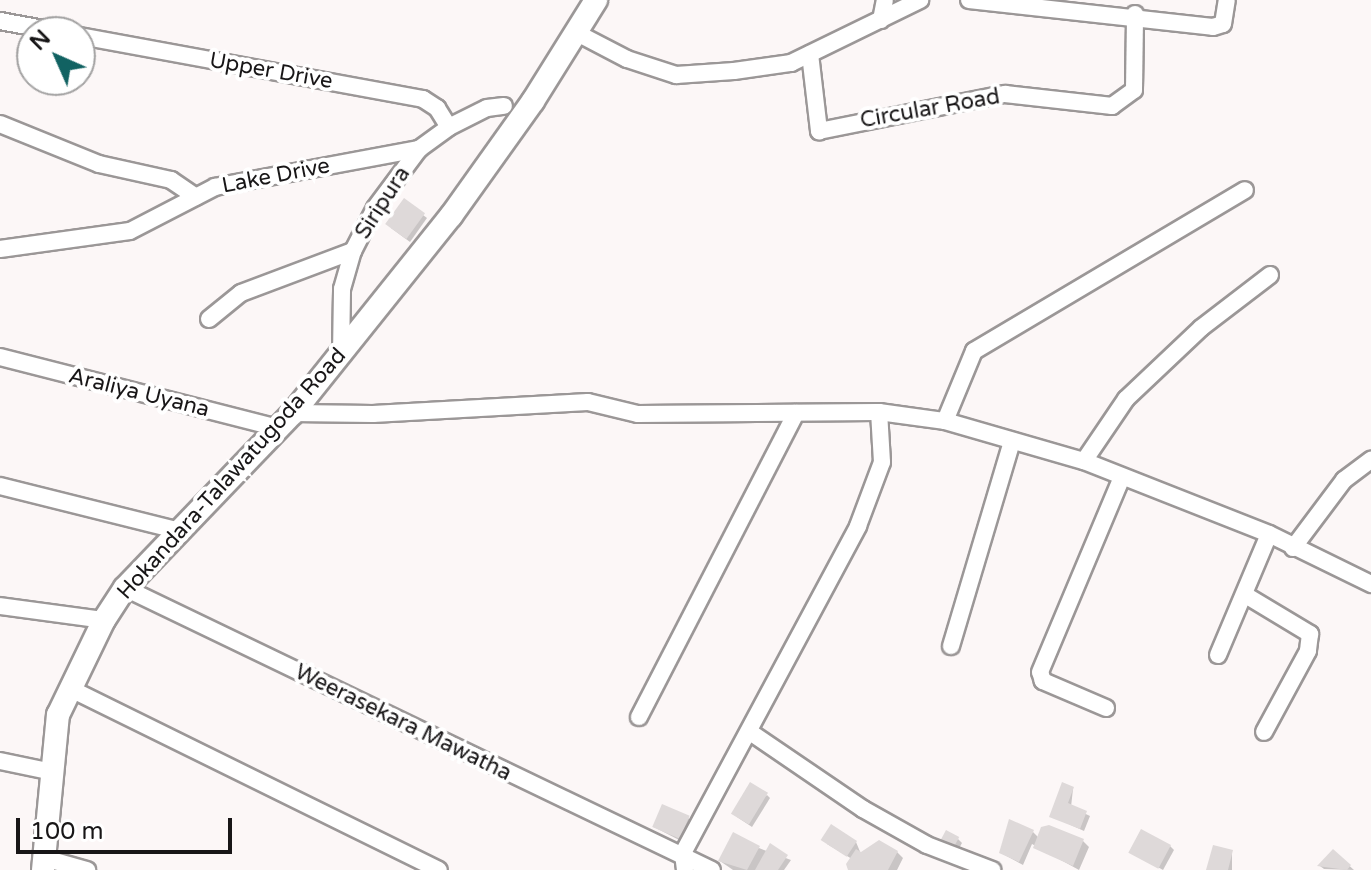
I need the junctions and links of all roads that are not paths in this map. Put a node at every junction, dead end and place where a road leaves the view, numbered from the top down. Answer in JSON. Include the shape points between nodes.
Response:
{"nodes":[{"id":1,"x":596,"y":0,"type":"edge"},
{"id":2,"x":885,"y":0,"type":"edge"},
{"id":3,"x":920,"y":0,"type":"edge"},
{"id":4,"x":969,"y":0,"type":"edge"},
{"id":5,"x":1227,"y":0,"type":"edge"},
{"id":6,"x":1135,"y":14,"type":"junction"},
{"id":7,"x":881,"y":20,"type":"junction"},
{"id":8,"x":577,"y":33,"type":"junction"},
{"id":9,"x":96,"y":39,"type":"edge"},
{"id":10,"x":810,"y":54,"type":"junction"},
{"id":11,"x":504,"y":106,"type":"dead end"},
{"id":12,"x":0,"y":124,"type":"edge"},
{"id":13,"x":449,"y":127,"type":"junction"},
{"id":14,"x":419,"y":149,"type":"junction"},
{"id":15,"x":1245,"y":190,"type":"dead end"},
{"id":16,"x":196,"y":197,"type":"junction"},
{"id":17,"x":0,"y":249,"type":"edge"},
{"id":18,"x":353,"y":251,"type":"junction"},
{"id":19,"x":312,"y":269,"type":"junction"},
{"id":20,"x":1270,"y":275,"type":"dead end"},
{"id":21,"x":342,"y":289,"type":"junction"},
{"id":22,"x":209,"y":319,"type":"dead end"},
{"id":23,"x":341,"y":355,"type":"junction"},
{"id":24,"x":0,"y":357,"type":"edge"},
{"id":25,"x":879,"y":412,"type":"junction"},
{"id":26,"x":796,"y":413,"type":"junction"},
{"id":27,"x":285,"y":420,"type":"junction"},
{"id":28,"x":945,"y":421,"type":"junction"},
{"id":29,"x":1012,"y":441,"type":"junction"},
{"id":30,"x":1371,"y":460,"type":"edge"},
{"id":31,"x":1084,"y":461,"type":"junction"},
{"id":32,"x":1122,"y":477,"type":"junction"},
{"id":33,"x":0,"y":486,"type":"edge"},
{"id":34,"x":181,"y":531,"type":"junction"},
{"id":35,"x":1269,"y":534,"type":"junction"},
{"id":36,"x":1293,"y":548,"type":"junction"},
{"id":37,"x":1371,"y":584,"type":"edge"},
{"id":38,"x":125,"y":588,"type":"junction"},
{"id":39,"x":1247,"y":596,"type":"junction"},
{"id":40,"x":0,"y":606,"type":"edge"},
{"id":41,"x":104,"y":620,"type":"junction"},
{"id":42,"x":951,"y":646,"type":"dead end"},
{"id":43,"x":1218,"y":655,"type":"dead end"},
{"id":44,"x":69,"y":688,"type":"junction"},
{"id":45,"x":1106,"y":708,"type":"dead end"},
{"id":46,"x":639,"y":717,"type":"dead end"},
{"id":47,"x":750,"y":732,"type":"junction"},
{"id":48,"x":1264,"y":732,"type":"dead end"},
{"id":49,"x":0,"y":761,"type":"edge"},
{"id":50,"x":48,"y":771,"type":"junction"},
{"id":51,"x":684,"y":862,"type":"edge"},
{"id":52,"x":43,"y":864,"type":"edge"},
{"id":53,"x":87,"y":870,"type":"edge"},
{"id":54,"x":439,"y":870,"type":"edge"},
{"id":55,"x":712,"y":870,"type":"edge"},
{"id":56,"x":992,"y":870,"type":"edge"}],
"edges":[{"from":1,"to":8,"type":"main road","name":"Hokandara-Talawatugoda Road"},
{"from":2,"to":7,"type":"street"},
{"from":3,"to":7,"type":"street"},
{"from":4,"to":6,"type":"street"},
{"from":5,"to":6,"type":"street","via":[[1223,24],[1213,27]]},
{"from":6,"to":10,"type":"street","name":"Circular Road","via":[[1134,90],[1112,106],[1005,94],[819,131]]},
{"from":7,"to":10,"type":"street"},
{"from":8,"to":10,"type":"street","via":[[627,59],[676,75],[776,65]]},
{"from":8,"to":23,"type":"main road","name":"Hokandara-Talawatugoda Road","via":[[451,216]]},
{"from":9,"to":13,"type":"street","name":"Upper Drive","via":[[423,99],[437,108]]},
{"from":11,"to":13,"type":"street","name":"Siripura","via":[[487,108]]},
{"from":12,"to":16,"type":"street","via":[[99,164],[171,180]]},
{"from":13,"to":14,"type":"street","name":"Siripura"},
{"from":14,"to":16,"type":"street","name":"Lake Drive","via":[[215,187]]},
{"from":14,"to":18,"type":"street","name":"Siripura","via":[[375,208]]},
{"from":15,"to":28,"type":"street","via":[[974,351]]},
{"from":16,"to":17,"type":"street","name":"Lake Drive","via":[[130,231]]},
{"from":18,"to":19,"type":"street"},
{"from":18,"to":21,"type":"street","name":"Siripura"},
{"from":19,"to":21,"type":"street"},
{"from":19,"to":22,"type":"street","via":[[241,293]]},
{"from":20,"to":31,"type":"street","via":[[1201,328],[1126,399]]},
{"from":21,"to":23,"type":"street","name":"Siripura"},
{"from":23,"to":27,"type":"main road","name":"Hokandara-Talawatugoda Road"},
{"from":24,"to":27,"type":"street","name":"Araliya Uyana"},
{"from":25,"to":26,"type":"street","name":"Araliya Uyana"},
{"from":25,"to":28,"type":"street","name":"Araliya Uyana"},
{"from":25,"to":47,"type":"street","via":[[882,462],[858,526]]},
{"from":26,"to":27,"type":"street","name":"Araliya Uyana","via":[[638,414],[588,402]]},
{"from":26,"to":46,"type":"street"},
{"from":27,"to":34,"type":"main road","name":"Hokandara-Talawatugoda Road"},
{"from":28,"to":29,"type":"street","name":"Araliya Uyana"},
{"from":29,"to":31,"type":"street","name":"Araliya Uyana"},
{"from":29,"to":42,"type":"street"},
{"from":30,"to":36,"type":"street","via":[[1344,480]]},
{"from":31,"to":32,"type":"street","name":"Araliya Uyana"},
{"from":32,"to":35,"type":"street","name":"Araliya Uyana"},
{"from":32,"to":45,"type":"street","via":[[1040,672],[1043,681]]},
{"from":33,"to":34,"type":"street"},
{"from":34,"to":38,"type":"main road","name":"Hokandara-Talawatugoda Road"},
{"from":35,"to":36,"type":"street","name":"Araliya Uyana"},
{"from":35,"to":39,"type":"street"},
{"from":36,"to":37,"type":"street","name":"Araliya Uyana"},
{"from":38,"to":41,"type":"main road","name":"Hokandara-Talawatugoda Road"},
{"from":38,"to":51,"type":"street","name":"Weerasekara Mawatha"},
{"from":39,"to":43,"type":"street"},
{"from":39,"to":48,"type":"street","via":[[1310,634],[1308,651]]},
{"from":40,"to":41,"type":"street"},
{"from":41,"to":44,"type":"main road","name":"Hokandara-Talawatugoda Road"},
{"from":44,"to":50,"type":"main road","name":"Hokandara-Talawatugoda Road","via":[[58,715]]},
{"from":44,"to":54,"type":"street"},
{"from":47,"to":51,"type":"street"},
{"from":47,"to":56,"type":"street","via":[[863,809],[927,845]]},
{"from":49,"to":50,"type":"street"},
{"from":50,"to":52,"type":"main road","name":"Hokandara-Talawatugoda Road"},
{"from":51,"to":55,"type":"street","name":"Weerasekara Mawatha"},
{"from":52,"to":53,"type":"street"}]}
